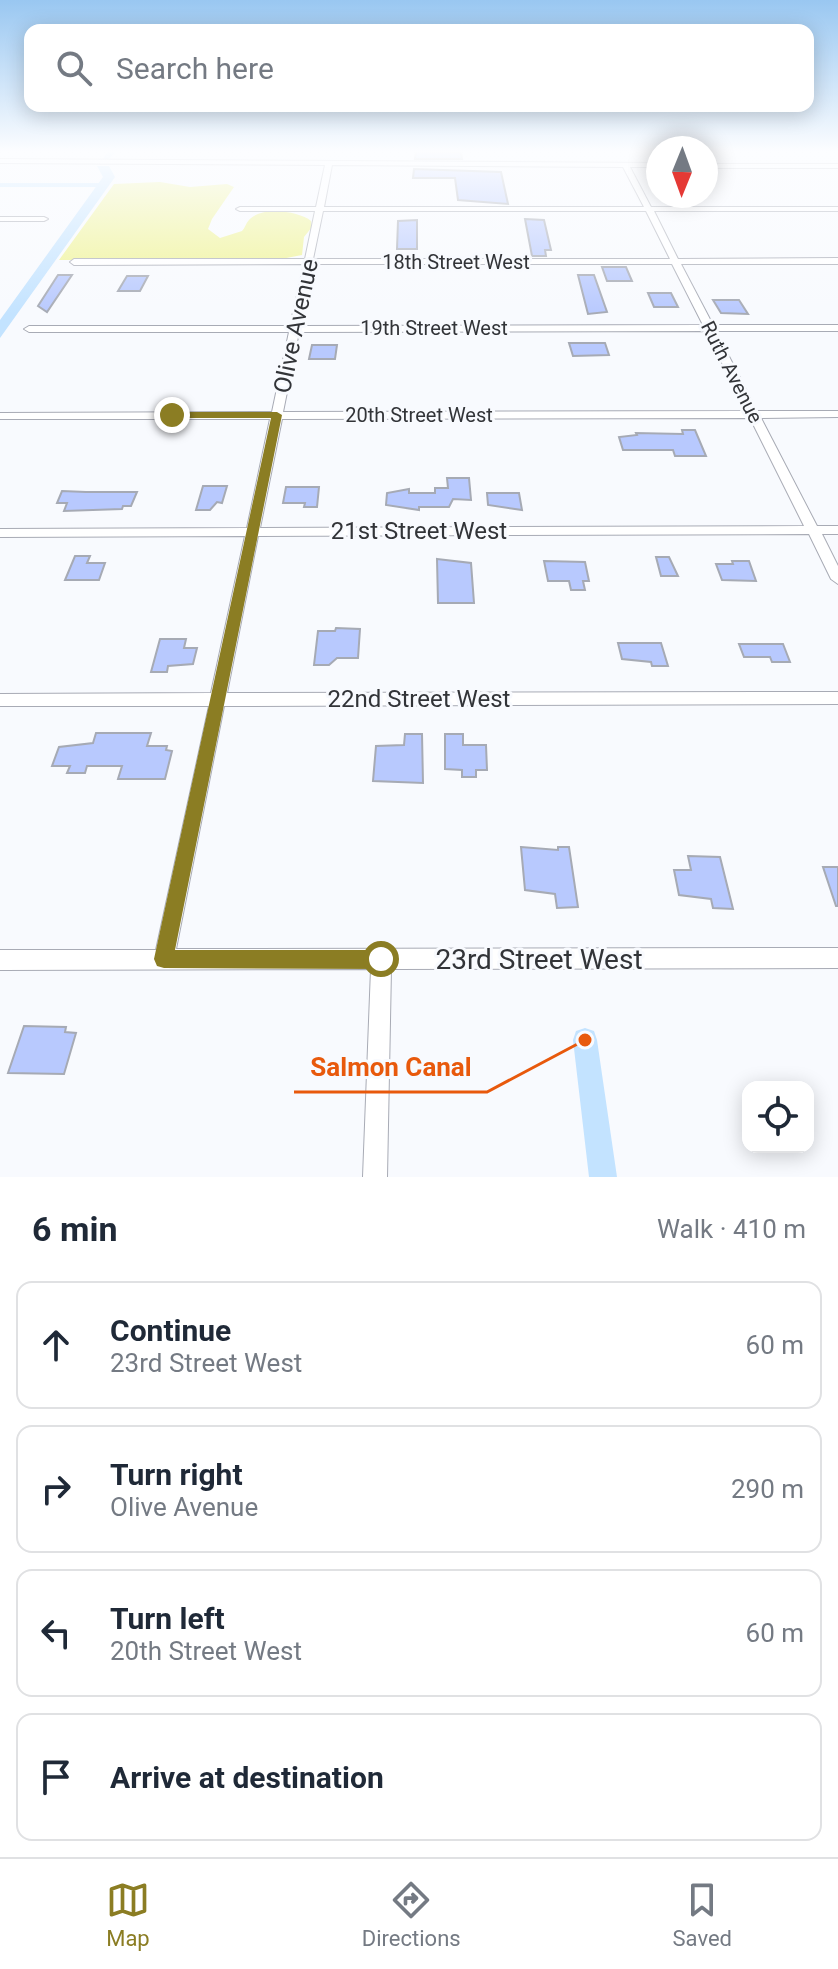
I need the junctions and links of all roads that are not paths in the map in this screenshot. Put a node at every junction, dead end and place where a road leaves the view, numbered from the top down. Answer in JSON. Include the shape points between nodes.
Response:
{"nodes":[{"id":1,"x":321,"y":206,"type":"edge"},
{"id":2,"x":646,"y":206,"type":"edge"},
{"id":3,"x":240,"y":209,"type":"dead end"},
{"id":4,"x":320,"y":209,"type":"junction"},
{"id":5,"x":648,"y":209,"type":"junction"},
{"id":6,"x":838,"y":209,"type":"edge"},
{"id":7,"x":0,"y":219,"type":"edge"},
{"id":8,"x":44,"y":219,"type":"dead end"},
{"id":9,"x":838,"y":261,"type":"edge"},
{"id":10,"x":74,"y":262,"type":"dead end"},
{"id":11,"x":310,"y":262,"type":"junction"},
{"id":12,"x":675,"y":262,"type":"junction"},
{"id":13,"x":295,"y":328,"type":"junction"},
{"id":14,"x":709,"y":328,"type":"junction"},
{"id":15,"x":838,"y":328,"type":"edge"},
{"id":16,"x":29,"y":329,"type":"dead end"},
{"id":17,"x":753,"y":414,"type":"junction"},
{"id":18,"x":838,"y":414,"type":"edge"},
{"id":19,"x":277,"y":415,"type":"junction"},
{"id":20,"x":0,"y":416,"type":"edge"},
{"id":21,"x":838,"y":530,"type":"edge"},
{"id":22,"x":813,"y":531,"type":"junction"},
{"id":23,"x":252,"y":532,"type":"junction"},
{"id":24,"x":0,"y":533,"type":"edge"},
{"id":25,"x":838,"y":579,"type":"edge"},
{"id":26,"x":838,"y":698,"type":"edge"},
{"id":27,"x":0,"y":700,"type":"edge"},
{"id":28,"x":217,"y":700,"type":"junction"},
{"id":29,"x":838,"y":958,"type":"edge"},
{"id":30,"x":164,"y":959,"type":"junction"},
{"id":31,"x":381,"y":959,"type":"junction"},
{"id":32,"x":0,"y":960,"type":"edge"},
{"id":33,"x":375,"y":1177,"type":"edge"}],
"edges":[{"from":1,"to":4,"type":"street","name":"Olive Avenue"},
{"from":2,"to":5,"type":"street","name":"Ruth Avenue"},
{"from":3,"to":4,"type":"street"},
{"from":4,"to":5,"type":"street"},
{"from":4,"to":11,"type":"street","name":"Olive Avenue"},
{"from":5,"to":6,"type":"street"},
{"from":5,"to":12,"type":"street","name":"Ruth Avenue"},
{"from":7,"to":8,"type":"street"},
{"from":9,"to":12,"type":"street","name":"18th Street West"},
{"from":10,"to":11,"type":"street","name":"18th Street West"},
{"from":11,"to":12,"type":"street","name":"18th Street West"},
{"from":11,"to":13,"type":"street","name":"Olive Avenue"},
{"from":12,"to":14,"type":"street","name":"Ruth Avenue"},
{"from":13,"to":14,"type":"street","name":"19th Street West"},
{"from":13,"to":16,"type":"street","name":"19th Street West"},
{"from":13,"to":19,"type":"street","name":"Olive Avenue"},
{"from":14,"to":15,"type":"street","name":"19th Street West"},
{"from":14,"to":17,"type":"street","name":"Ruth Avenue"},
{"from":17,"to":18,"type":"street","name":"20th Street West"},
{"from":17,"to":19,"type":"street","name":"20th Street West"},
{"from":17,"to":22,"type":"street","name":"Ruth Avenue"},
{"from":19,"to":20,"type":"street","name":"20th Street West"},
{"from":19,"to":23,"type":"street","name":"Olive Avenue"},
{"from":21,"to":22,"type":"street","name":"21st Street West"},
{"from":22,"to":23,"type":"street","name":"21st Street West"},
{"from":22,"to":25,"type":"street","name":"Ruth Avenue"},
{"from":23,"to":24,"type":"street","name":"21st Street West"},
{"from":23,"to":28,"type":"street","name":"Olive Avenue"},
{"from":26,"to":28,"type":"street","name":"22nd Street West"},
{"from":27,"to":28,"type":"street","name":"22nd Street West"},
{"from":28,"to":30,"type":"street","name":"Olive Avenue"},
{"from":29,"to":31,"type":"street","name":"23rd Street West"},
{"from":30,"to":31,"type":"street","name":"23rd Street West"},
{"from":30,"to":32,"type":"street","name":"23rd Street West"},
{"from":31,"to":33,"type":"street"}]}
